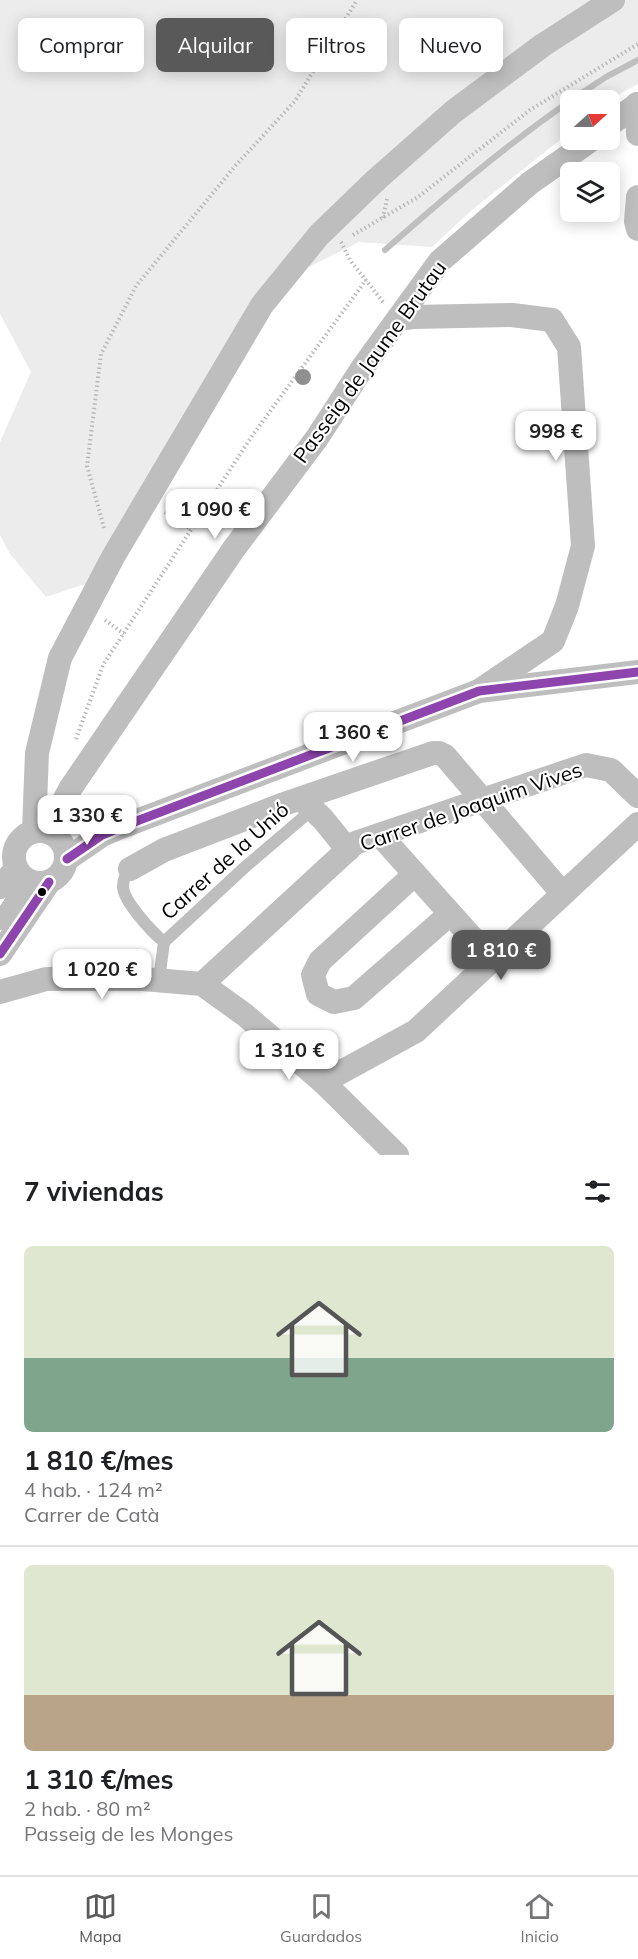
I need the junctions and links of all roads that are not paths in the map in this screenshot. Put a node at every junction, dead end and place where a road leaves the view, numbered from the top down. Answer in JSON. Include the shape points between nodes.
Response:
{"nodes":[{"id":1,"x":613,"y":0,"type":"edge"},
{"id":2,"x":637,"y":104,"type":"edge"},
{"id":3,"x":620,"y":117,"type":"edge"},
{"id":4,"x":638,"y":134,"type":"edge"},
{"id":5,"x":577,"y":150,"type":"edge"},
{"id":6,"x":638,"y":197,"type":"edge"},
{"id":7,"x":638,"y":229,"type":"edge"},
{"id":8,"x":398,"y":319,"type":"junction"},
{"id":9,"x":638,"y":672,"type":"edge"},
{"id":10,"x":479,"y":691,"type":"junction"},
{"id":11,"x":638,"y":796,"type":"edge"},
{"id":12,"x":483,"y":800,"type":"junction"},
{"id":13,"x":307,"y":804,"type":"junction"},
{"id":14,"x":638,"y":824,"type":"edge"},
{"id":15,"x":41,"y":831,"type":"junction"},
{"id":16,"x":380,"y":835,"type":"junction"},
{"id":17,"x":348,"y":850,"type":"junction"},
{"id":18,"x":67,"y":859,"type":"junction"},
{"id":19,"x":130,"y":869,"type":"joint"},
{"id":20,"x":415,"y":874,"type":"junction"},
{"id":21,"x":12,"y":881,"type":"edge"},
{"id":22,"x":50,"y":882,"type":"junction"},
{"id":23,"x":563,"y":894,"type":"junction"},
{"id":24,"x":450,"y":914,"type":"junction"},
{"id":25,"x":0,"y":921,"type":"edge"},
{"id":26,"x":164,"y":942,"type":"junction"},
{"id":27,"x":0,"y":954,"type":"edge"},
{"id":28,"x":492,"y":960,"type":"junction"},
{"id":29,"x":0,"y":974,"type":"edge"},
{"id":30,"x":46,"y":980,"type":"junction"},
{"id":31,"x":159,"y":980,"type":"junction"},
{"id":32,"x":202,"y":984,"type":"junction"},
{"id":33,"x":0,"y":992,"type":"edge"},
{"id":34,"x":323,"y":1082,"type":"junction"},
{"id":35,"x":393,"y":1154,"type":"edge"}],
"edges":[{"from":1,"to":15,"type":"street","via":[[453,111],[319,235],[262,305],[113,557],[60,658],[36,753]]},
{"from":2,"to":3,"type":"street"},
{"from":2,"to":4,"type":"street"},
{"from":5,"to":8,"type":"street","name":"Passeig de Jaume Brutau","via":[[530,183],[440,261]]},
{"from":6,"to":7,"type":"street"},
{"from":8,"to":10,"type":"street","via":[[512,315],[552,320],[569,347],[583,546],[567,606],[552,641]]},
{"from":8,"to":15,"type":"street","name":"Passeig de Jaume Brutau","via":[[317,438],[233,550]]},
{"from":9,"to":10,"type":"street"},
{"from":10,"to":18,"type":"street","via":[[121,827]]},
{"from":11,"to":12,"type":"street","name":"Carrer de Joaquim Vives","via":[[611,770],[586,765]]},
{"from":12,"to":13,"type":"street","via":[[445,756],[433,753]]},
{"from":12,"to":16,"type":"street","name":"Carrer de Joaquim Vives"},
{"from":12,"to":23,"type":"street"},
{"from":13,"to":17,"type":"street"},
{"from":13,"to":19,"type":"street","via":[[164,850]]},
{"from":13,"to":26,"type":"lane","name":"Carrer de la Unió"},
{"from":14,"to":23,"type":"street"},
{"from":15,"to":18,"type":"street","via":[[62,841]]},
{"from":15,"to":21,"type":"street","name":"Passeig de Jaume Brutau","via":[[18,841]]},
{"from":16,"to":17,"type":"street","name":"Carrer de Joaquim Vives","via":[[355,843]]},
{"from":16,"to":20,"type":"street"},
{"from":17,"to":32,"type":"street","name":"Carrer de Joaquim Vives"},
{"from":18,"to":22,"type":"street","via":[[59,875]]},
{"from":19,"to":26,"type":"lane","via":[[124,877],[125,895]]},
{"from":20,"to":24,"type":"street"},
{"from":20,"to":24,"type":"street","via":[[320,961],[314,975],[318,994],[334,1002],[354,998]]},
{"from":21,"to":22,"type":"street","via":[[21,875],[30,882]]},
{"from":21,"to":25,"type":"street","via":[[11,906]]},
{"from":22,"to":27,"type":"street"},
{"from":23,"to":28,"type":"street"},
{"from":24,"to":28,"type":"street"},
{"from":26,"to":31,"type":"lane"},
{"from":28,"to":34,"type":"street","via":[[416,1031]]},
{"from":29,"to":30,"type":"street"},
{"from":30,"to":31,"type":"street"},
{"from":30,"to":33,"type":"street"},
{"from":31,"to":32,"type":"street"},
{"from":32,"to":34,"type":"street"},
{"from":34,"to":35,"type":"street"}]}
